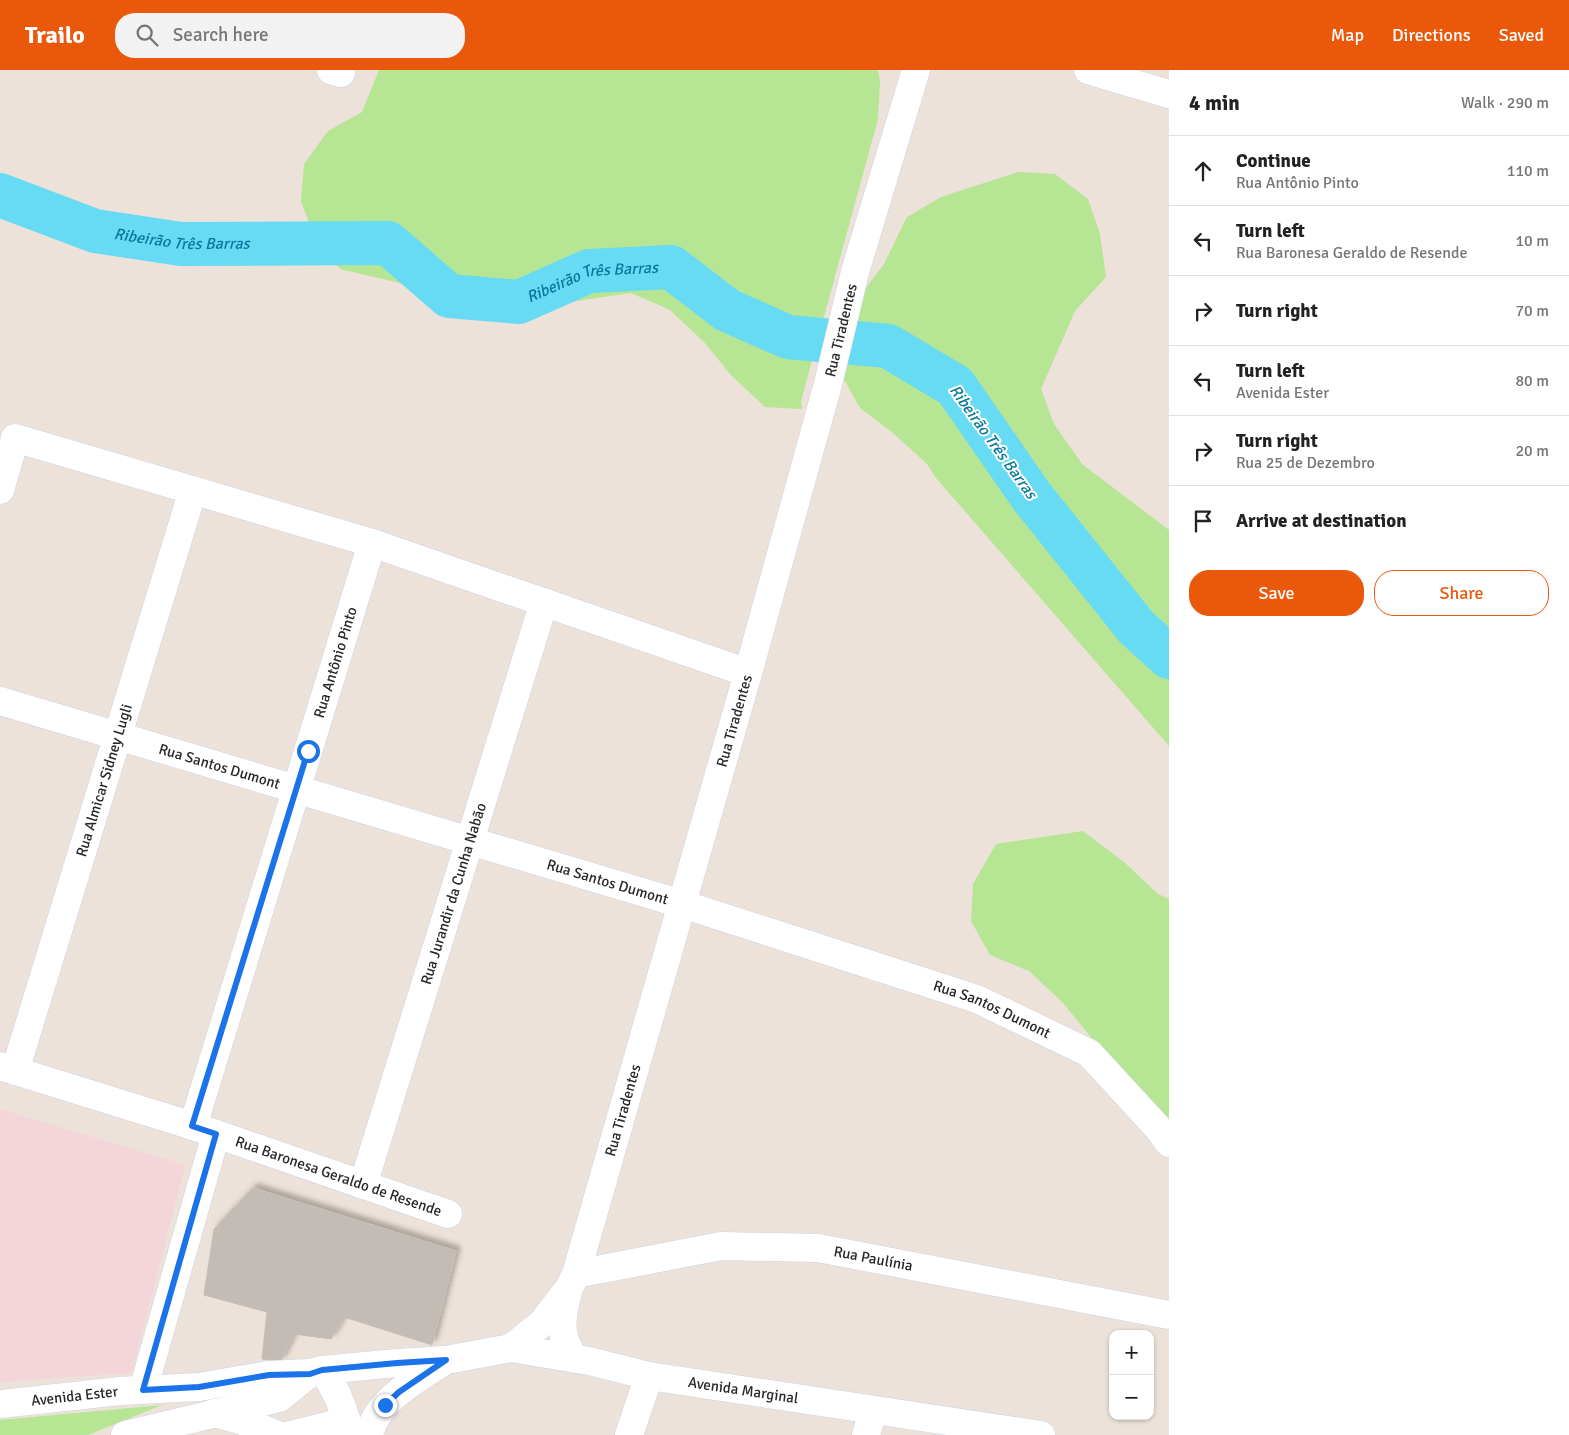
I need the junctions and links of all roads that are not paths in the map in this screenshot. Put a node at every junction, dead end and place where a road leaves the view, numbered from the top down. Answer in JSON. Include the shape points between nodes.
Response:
{"nodes":[{"id":1,"x":916,"y":70,"type":"edge"},
{"id":2,"x":1088,"y":70,"type":"edge"},
{"id":3,"x":1169,"y":94,"type":"edge"},
{"id":4,"x":0,"y":490,"type":"edge"},
{"id":5,"x":193,"y":490,"type":"junction"},
{"id":6,"x":372,"y":542,"type":"junction"},
{"id":7,"x":544,"y":602,"type":"junction"},
{"id":8,"x":748,"y":673,"type":"junction"},
{"id":9,"x":0,"y":701,"type":"edge"},
{"id":10,"x":118,"y":736,"type":"junction"},
{"id":11,"x":296,"y":789,"type":"junction"},
{"id":12,"x":470,"y":841,"type":"junction"},
{"id":13,"x":682,"y":904,"type":"junction"},
{"id":14,"x":7,"y":1069,"type":"edge"},
{"id":15,"x":204,"y":1130,"type":"junction"},
{"id":16,"x":1169,"y":1143,"type":"edge"},
{"id":17,"x":363,"y":1185,"type":"junction"},
{"id":18,"x":448,"y":1214,"type":"dead end"},
{"id":19,"x":573,"y":1281,"type":"junction"},
{"id":20,"x":1169,"y":1314,"type":"edge"},
{"id":21,"x":511,"y":1348,"type":"junction"},
{"id":22,"x":575,"y":1359,"type":"junction"},
{"id":23,"x":446,"y":1360,"type":"junction"},
{"id":24,"x":316,"y":1372,"type":"junction"},
{"id":25,"x":649,"y":1376,"type":"junction"},
{"id":26,"x":148,"y":1390,"type":"junction"},
{"id":27,"x":0,"y":1404,"type":"edge"},
{"id":28,"x":214,"y":1413,"type":"junction"},
{"id":29,"x":870,"y":1422,"type":"edge"},
{"id":30,"x":355,"y":1430,"type":"edge"},
{"id":31,"x":125,"y":1435,"type":"edge"},
{"id":32,"x":278,"y":1435,"type":"edge"},
{"id":33,"x":290,"y":1435,"type":"edge"},
{"id":34,"x":629,"y":1435,"type":"edge"},
{"id":35,"x":1041,"y":1435,"type":"edge"}],
"edges":[{"from":1,"to":8,"type":"street","name":"Rua Tiradentes","via":[[855,272],[828,384]]},
{"from":2,"to":3,"type":"street"},
{"from":4,"to":5,"type":"street","via":[[15,438]]},
{"from":5,"to":6,"type":"street"},
{"from":5,"to":10,"type":"street","name":"Rua Almicar Sidney Lugli"},
{"from":6,"to":7,"type":"street"},
{"from":6,"to":11,"type":"street","name":"Rua Antônio Pinto"},
{"from":7,"to":8,"type":"street"},
{"from":7,"to":12,"type":"street","name":"Rua Jurandir da Cunha Nabão"},
{"from":8,"to":13,"type":"street","name":"Rua Tiradentes"},
{"from":9,"to":10,"type":"street","name":"Rua Santos Dumont"},
{"from":10,"to":11,"type":"street","name":"Rua Santos Dumont"},
{"from":10,"to":14,"type":"street","name":"Rua Almicar Sidney Lugli"},
{"from":11,"to":12,"type":"street","name":"Rua Santos Dumont"},
{"from":11,"to":15,"type":"street","name":"Rua Antônio Pinto"},
{"from":12,"to":13,"type":"street","name":"Rua Santos Dumont"},
{"from":12,"to":17,"type":"street","name":"Rua Jurandir da Cunha Nabão"},
{"from":13,"to":16,"type":"street","name":"Rua Santos Dumont","via":[[977,1000],[1089,1053]]},
{"from":13,"to":19,"type":"street","name":"Rua Tiradentes"},
{"from":14,"to":15,"type":"street","name":"Rua Baronesa Geraldo de Resende"},
{"from":15,"to":17,"type":"street","name":"Rua Baronesa Geraldo de Resende"},
{"from":15,"to":26,"type":"street","name":"Rua Antônio Pinto"},
{"from":17,"to":18,"type":"street","name":"Rua Baronesa Geraldo de Resende"},
{"from":19,"to":20,"type":"street","name":"Rua Paulínia","via":[[721,1246],[818,1248]]},
{"from":19,"to":21,"type":"street","name":"Rua Tiradentes","via":[[542,1323]]},
{"from":19,"to":22,"type":"street","via":[[562,1314],[567,1349]]},
{"from":21,"to":22,"type":"street","name":"Avenida Marginal"},
{"from":21,"to":23,"type":"street","name":"Avenida Marginal"},
{"from":22,"to":25,"type":"street","name":"Avenida Marginal"},
{"from":23,"to":24,"type":"street","name":"Avenida Ester"},
{"from":23,"to":30,"type":"street","via":[[399,1392],[385,1405],[371,1427]]},
{"from":24,"to":26,"type":"street","name":"Avenida Ester"},
{"from":24,"to":28,"type":"street","via":[[279,1398]]},
{"from":24,"to":30,"type":"street","via":[[331,1381]]},
{"from":25,"to":29,"type":"street","name":"Avenida Marginal"},
{"from":25,"to":34,"type":"street"},
{"from":26,"to":27,"type":"street","name":"Avenida Ester"},
{"from":26,"to":28,"type":"street"},
{"from":28,"to":31,"type":"street"},
{"from":28,"to":32,"type":"street"},
{"from":29,"to":35,"type":"street","name":"Avenida Marginal"},
{"from":30,"to":33,"type":"street"}]}
